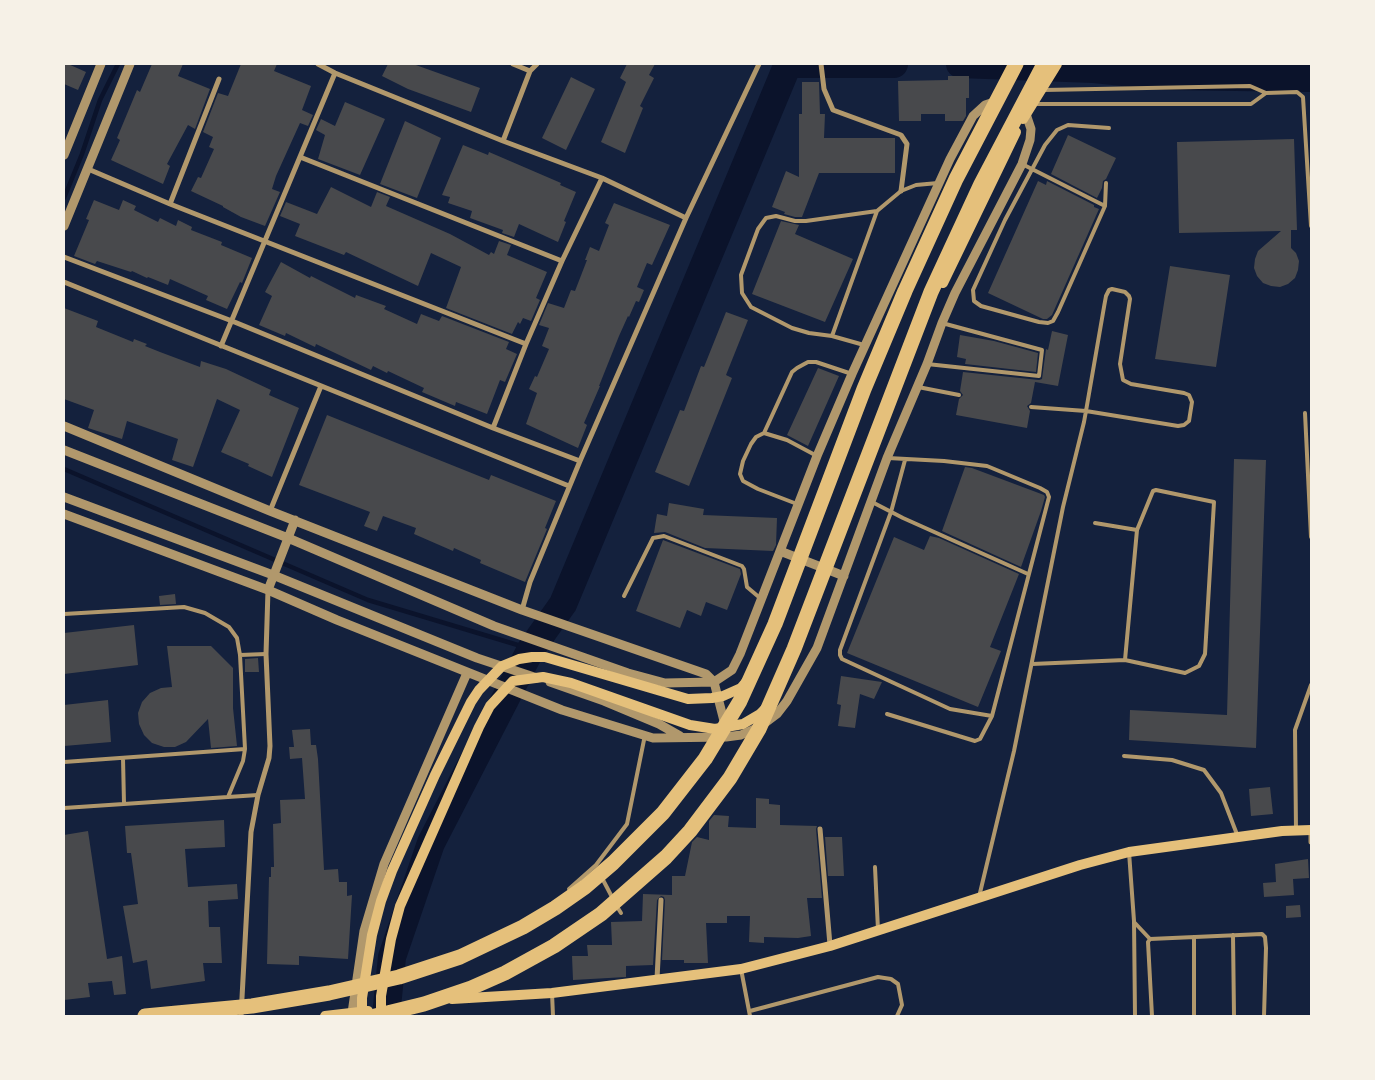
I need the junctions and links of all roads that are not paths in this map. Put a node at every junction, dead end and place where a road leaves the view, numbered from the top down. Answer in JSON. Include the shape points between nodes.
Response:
{"nodes":[{"id":1,"x":101,"y":64,"type":"edge"},
{"id":2,"x":130,"y":64,"type":"edge"},
{"id":3,"x":318,"y":64,"type":"edge"},
{"id":4,"x":513,"y":64,"type":"edge"},
{"id":5,"x":537,"y":64,"type":"edge"},
{"id":6,"x":759,"y":64,"type":"edge"},
{"id":7,"x":821,"y":64,"type":"edge"},
{"id":8,"x":1044,"y":64,"type":"edge"},
{"id":9,"x":1058,"y":64,"type":"edge"},
{"id":10,"x":1016,"y":68,"type":"edge"},
{"id":11,"x":530,"y":71,"type":"junction"},
{"id":12,"x":335,"y":73,"type":"junction"},
{"id":13,"x":219,"y":79,"type":"dead end"},
{"id":14,"x":1044,"y":87,"type":"junction"},
{"id":15,"x":1266,"y":93,"type":"junction"},
{"id":16,"x":1000,"y":100,"type":"junction"},
{"id":17,"x":1032,"y":104,"type":"junction"},
{"id":18,"x":1026,"y":114,"type":"junction"},
{"id":19,"x":1109,"y":128,"type":"dead end"},
{"id":20,"x":503,"y":141,"type":"junction"},
{"id":21,"x":64,"y":155,"type":"edge"},
{"id":22,"x":300,"y":157,"type":"junction"},
{"id":23,"x":1022,"y":164,"type":"junction"},
{"id":24,"x":88,"y":169,"type":"junction"},
{"id":25,"x":1032,"y":169,"type":"junction"},
{"id":26,"x":602,"y":178,"type":"junction"},
{"id":27,"x":938,"y":182,"type":"junction"},
{"id":28,"x":1106,"y":183,"type":"dead end"},
{"id":29,"x":901,"y":191,"type":"junction"},
{"id":30,"x":170,"y":204,"type":"junction"},
{"id":31,"x":1105,"y":206,"type":"junction"},
{"id":32,"x":877,"y":211,"type":"junction"},
{"id":33,"x":686,"y":218,"type":"junction"},
{"id":34,"x":64,"y":226,"type":"edge"},
{"id":35,"x":1311,"y":226,"type":"edge"},
{"id":36,"x":265,"y":240,"type":"junction"},
{"id":37,"x":64,"y":257,"type":"edge"},
{"id":38,"x":562,"y":260,"type":"junction"},
{"id":39,"x":64,"y":282,"type":"edge"},
{"id":40,"x":232,"y":322,"type":"junction"},
{"id":41,"x":942,"y":323,"type":"junction"},
{"id":42,"x":832,"y":336,"type":"junction"},
{"id":43,"x":222,"y":344,"type":"junction"},
{"id":44,"x":526,"y":344,"type":"junction"},
{"id":45,"x":865,"y":345,"type":"junction"},
{"id":46,"x":927,"y":364,"type":"junction"},
{"id":47,"x":852,"y":374,"type":"junction"},
{"id":48,"x":321,"y":386,"type":"junction"},
{"id":49,"x":918,"y":387,"type":"junction"},
{"id":50,"x":959,"y":395,"type":"dead end"},
{"id":51,"x":1031,"y":407,"type":"dead end"},
{"id":52,"x":1086,"y":411,"type":"junction"},
{"id":53,"x":1304,"y":413,"type":"dead end"},
{"id":54,"x":64,"y":426,"type":"edge"},
{"id":55,"x":493,"y":428,"type":"junction"},
{"id":56,"x":764,"y":433,"type":"junction"},
{"id":57,"x":64,"y":450,"type":"edge"},
{"id":58,"x":817,"y":456,"type":"junction"},
{"id":59,"x":887,"y":458,"type":"junction"},
{"id":60,"x":905,"y":460,"type":"junction"},
{"id":61,"x":580,"y":461,"type":"junction"},
{"id":62,"x":569,"y":486,"type":"junction"},
{"id":63,"x":64,"y":497,"type":"edge"},
{"id":64,"x":872,"y":502,"type":"junction"},
{"id":65,"x":798,"y":504,"type":"junction"},
{"id":66,"x":270,"y":511,"type":"junction"},
{"id":67,"x":891,"y":512,"type":"junction"},
{"id":68,"x":64,"y":514,"type":"edge"},
{"id":69,"x":295,"y":520,"type":"junction"},
{"id":70,"x":1095,"y":524,"type":"dead end"},
{"id":71,"x":1137,"y":530,"type":"junction"},
{"id":72,"x":1311,"y":537,"type":"edge"},
{"id":73,"x":288,"y":538,"type":"junction"},
{"id":74,"x":780,"y":551,"type":"junction"},
{"id":75,"x":274,"y":573,"type":"junction"},
{"id":76,"x":1028,"y":574,"type":"junction"},
{"id":77,"x":844,"y":576,"type":"junction"},
{"id":78,"x":268,"y":590,"type":"junction"},
{"id":79,"x":624,"y":596,"type":"dead end"},
{"id":80,"x":762,"y":599,"type":"junction"},
{"id":81,"x":522,"y":610,"type":"junction"},
{"id":82,"x":64,"y":614,"type":"edge"},
{"id":83,"x":266,"y":654,"type":"junction"},
{"id":84,"x":240,"y":655,"type":"junction"},
{"id":85,"x":1125,"y":660,"type":"junction"},
{"id":86,"x":1032,"y":664,"type":"junction"},
{"id":87,"x":470,"y":674,"type":"junction"},
{"id":88,"x":714,"y":682,"type":"junction"},
{"id":89,"x":1311,"y":684,"type":"edge"},
{"id":90,"x":887,"y":714,"type":"dead end"},
{"id":91,"x":992,"y":716,"type":"junction"},
{"id":92,"x":645,"y":736,"type":"junction"},
{"id":93,"x":680,"y":736,"type":"junction"},
{"id":94,"x":726,"y":737,"type":"junction"},
{"id":95,"x":244,"y":749,"type":"junction"},
{"id":96,"x":1124,"y":756,"type":"dead end"},
{"id":97,"x":123,"y":758,"type":"junction"},
{"id":98,"x":64,"y":762,"type":"edge"},
{"id":99,"x":258,"y":795,"type":"junction"},
{"id":100,"x":228,"y":797,"type":"junction"},
{"id":101,"x":124,"y":804,"type":"junction"},
{"id":102,"x":64,"y":808,"type":"edge"},
{"id":103,"x":820,"y":829,"type":"dead end"},
{"id":104,"x":1296,"y":830,"type":"junction"},
{"id":105,"x":1311,"y":830,"type":"edge"},
{"id":106,"x":1238,"y":838,"type":"junction"},
{"id":107,"x":1311,"y":842,"type":"edge"},
{"id":108,"x":1129,"y":852,"type":"junction"},
{"id":109,"x":596,"y":866,"type":"junction"},
{"id":110,"x":875,"y":868,"type":"dead end"},
{"id":111,"x":566,"y":893,"type":"dead end"},
{"id":112,"x":979,"y":898,"type":"junction"},
{"id":113,"x":661,"y":900,"type":"dead end"},
{"id":114,"x":621,"y":913,"type":"dead end"},
{"id":115,"x":1134,"y":922,"type":"junction"},
{"id":116,"x":878,"y":931,"type":"junction"},
{"id":117,"x":1233,"y":935,"type":"junction"},
{"id":118,"x":1194,"y":937,"type":"junction"},
{"id":119,"x":1150,"y":939,"type":"junction"},
{"id":120,"x":830,"y":946,"type":"junction"},
{"id":121,"x":741,"y":969,"type":"junction"},
{"id":122,"x":657,"y":979,"type":"junction"},
{"id":123,"x":552,"y":993,"type":"junction"},
{"id":124,"x":404,"y":1005,"type":"junction"},
{"id":125,"x":750,"y":1011,"type":"junction"},
{"id":126,"x":379,"y":1014,"type":"edge"},
{"id":127,"x":356,"y":1015,"type":"edge"},
{"id":128,"x":145,"y":1016,"type":"edge"},
{"id":129,"x":241,"y":1016,"type":"edge"},
{"id":130,"x":325,"y":1016,"type":"edge"},
{"id":131,"x":409,"y":1016,"type":"edge"},
{"id":132,"x":553,"y":1016,"type":"edge"},
{"id":133,"x":750,"y":1016,"type":"edge"},
{"id":134,"x":897,"y":1016,"type":"edge"},
{"id":135,"x":1135,"y":1016,"type":"edge"},
{"id":136,"x":1152,"y":1016,"type":"edge"},
{"id":137,"x":1194,"y":1016,"type":"edge"},
{"id":138,"x":1234,"y":1016,"type":"edge"},
{"id":139,"x":1264,"y":1016,"type":"edge"}],
"edges":[{"from":1,"to":21,"type":"street"},
{"from":2,"to":24,"type":"street"},
{"from":3,"to":12,"type":"street"},
{"from":4,"to":11,"type":"street"},
{"from":5,"to":11,"type":"street"},
{"from":6,"to":33,"type":"street"},
{"from":7,"to":29,"type":"street","via":[[824,89],[833,110],[901,135],[907,144]]},
{"from":8,"to":126,"type":"highway","via":[[981,184],[931,292],[794,649],[759,729],[730,778],[666,857],[601,914],[561,941],[472,988]]},
{"from":9,"to":14,"type":"main road"},
{"from":10,"to":16,"type":"main road"},
{"from":10,"to":128,"type":"highway","via":[[956,179],[905,291],[864,389],[775,624],[740,700],[705,759],[663,813],[585,887],[506,936],[460,957],[399,977],[328,994],[252,1006]]},
{"from":11,"to":20,"type":"street"},
{"from":12,"to":20,"type":"street"},
{"from":12,"to":22,"type":"street"},
{"from":13,"to":30,"type":"street"},
{"from":14,"to":15,"type":"lane","via":[[1250,86]]},
{"from":14,"to":17,"type":"main road"},
{"from":15,"to":17,"type":"lane","via":[[1251,104]]},
{"from":15,"to":35,"type":"lane","via":[[1297,92],[1303,97]]},
{"from":16,"to":27,"type":"street","via":[[985,105],[973,116]]},
{"from":16,"to":127,"type":"main road","via":[[952,191],[891,329],[756,668],[740,688],[731,693],[688,699],[545,657],[519,659],[502,666],[471,702],[392,871],[381,900]]},
{"from":17,"to":18,"type":"main road"},
{"from":18,"to":23,"type":"street","via":[[1031,129]]},
{"from":18,"to":126,"type":"main road","via":[[918,335],[807,623],[767,707],[743,724],[715,729],[690,724],[571,683],[543,677],[513,681],[490,706],[479,727],[400,906],[391,939]]},
{"from":19,"to":25,"type":"lane","via":[[1068,125],[1058,130]]},
{"from":20,"to":26,"type":"street"},
{"from":22,"to":36,"type":"street"},
{"from":22,"to":38,"type":"street"},
{"from":23,"to":25,"type":"lane"},
{"from":23,"to":41,"type":"street"},
{"from":24,"to":30,"type":"street"},
{"from":24,"to":34,"type":"street"},
{"from":25,"to":31,"type":"lane"},
{"from":25,"to":31,"type":"lane","via":[[973,290],[974,301],[981,306],[1039,322],[1053,321]]},
{"from":26,"to":33,"type":"street"},
{"from":26,"to":38,"type":"street"},
{"from":27,"to":29,"type":"lane"},
{"from":27,"to":45,"type":"street"},
{"from":28,"to":31,"type":"lane"},
{"from":29,"to":32,"type":"lane"},
{"from":30,"to":36,"type":"street"},
{"from":32,"to":42,"type":"lane"},
{"from":32,"to":42,"type":"lane","via":[[806,221],[766,218],[758,229],[741,275],[742,293],[752,307],[792,328]]},
{"from":33,"to":61,"type":"street"},
{"from":36,"to":40,"type":"street"},
{"from":36,"to":44,"type":"street"},
{"from":37,"to":40,"type":"street"},
{"from":38,"to":44,"type":"street"},
{"from":39,"to":43,"type":"street"},
{"from":40,"to":43,"type":"street"},
{"from":40,"to":55,"type":"street"},
{"from":41,"to":46,"type":"street"},
{"from":41,"to":46,"type":"lane","via":[[1042,350],[1039,376]]},
{"from":42,"to":45,"type":"lane"},
{"from":43,"to":48,"type":"street"},
{"from":44,"to":55,"type":"street"},
{"from":45,"to":47,"type":"street"},
{"from":46,"to":49,"type":"street"},
{"from":47,"to":56,"type":"lane","via":[[816,362],[797,368],[792,372]]},
{"from":47,"to":58,"type":"street"},
{"from":48,"to":62,"type":"street"},
{"from":48,"to":66,"type":"street"},
{"from":49,"to":50,"type":"lane"},
{"from":49,"to":59,"type":"street"},
{"from":51,"to":52,"type":"lane"},
{"from":52,"to":52,"type":"lane","via":[[1178,426],[1189,421],[1192,402],[1189,395],[1122,380],[1120,364],[1130,299],[1125,292],[1112,288],[1106,296]]},
{"from":52,"to":86,"type":"lane"},
{"from":53,"to":72,"type":"lane"},
{"from":54,"to":66,"type":"street"},
{"from":55,"to":61,"type":"street"},
{"from":56,"to":58,"type":"lane"},
{"from":56,"to":65,"type":"lane","via":[[751,444],[740,474],[742,481]]},
{"from":57,"to":73,"type":"street"},
{"from":58,"to":65,"type":"street"},
{"from":59,"to":60,"type":"lane"},
{"from":59,"to":64,"type":"street"},
{"from":60,"to":67,"type":"lane"},
{"from":60,"to":76,"type":"lane","via":[[987,466],[1047,492],[1049,497]]},
{"from":61,"to":62,"type":"street"},
{"from":62,"to":81,"type":"street"},
{"from":63,"to":75,"type":"street"},
{"from":64,"to":67,"type":"lane"},
{"from":64,"to":77,"type":"street"},
{"from":65,"to":74,"type":"street"},
{"from":66,"to":69,"type":"street"},
{"from":67,"to":76,"type":"lane"},
{"from":67,"to":91,"type":"lane","via":[[840,650],[842,659],[950,709]]},
{"from":68,"to":78,"type":"street"},
{"from":69,"to":73,"type":"street"},
{"from":69,"to":81,"type":"street"},
{"from":70,"to":71,"type":"lane"},
{"from":71,"to":85,"type":"lane"},
{"from":71,"to":85,"type":"lane","via":[[1154,490],[1214,502],[1205,654],[1199,666],[1185,673]]},
{"from":73,"to":75,"type":"street"},
{"from":73,"to":88,"type":"street","via":[[511,632],[628,674],[665,682]]},
{"from":74,"to":77,"type":"street"},
{"from":74,"to":80,"type":"street"},
{"from":75,"to":78,"type":"street"},
{"from":75,"to":93,"type":"street","via":[[477,658],[604,701]]},
{"from":76,"to":91,"type":"lane"},
{"from":77,"to":94,"type":"street","via":[[817,648],[787,702],[761,726],[741,735]]},
{"from":78,"to":83,"type":"street"},
{"from":78,"to":87,"type":"street"},
{"from":79,"to":80,"type":"lane","via":[[653,538],[664,536],[742,566],[747,586]]},
{"from":80,"to":88,"type":"street","via":[[732,670]]},
{"from":81,"to":88,"type":"street","via":[[706,674]]},
{"from":82,"to":84,"type":"lane","via":[[184,606],[229,627],[237,638]]},
{"from":83,"to":84,"type":"lane"},
{"from":83,"to":99,"type":"street","via":[[270,746]]},
{"from":84,"to":95,"type":"lane"},
{"from":85,"to":86,"type":"lane"},
{"from":86,"to":112,"type":"lane"},
{"from":87,"to":92,"type":"street","via":[[562,710]]},
{"from":87,"to":127,"type":"street","via":[[384,864],[364,931]]},
{"from":88,"to":94,"type":"street"},
{"from":89,"to":104,"type":"lane","via":[[1295,730]]},
{"from":90,"to":91,"type":"lane","via":[[976,741]]},
{"from":92,"to":93,"type":"street"},
{"from":92,"to":109,"type":"lane","via":[[627,824]]},
{"from":93,"to":94,"type":"street"},
{"from":95,"to":97,"type":"lane"},
{"from":95,"to":100,"type":"lane","via":[[243,761]]},
{"from":96,"to":106,"type":"lane","via":[[1172,760],[1204,770],[1221,792]]},
{"from":97,"to":98,"type":"lane"},
{"from":97,"to":101,"type":"lane"},
{"from":99,"to":100,"type":"lane"},
{"from":99,"to":129,"type":"street","via":[[250,840]]},
{"from":100,"to":101,"type":"lane"},
{"from":101,"to":102,"type":"lane"},
{"from":103,"to":120,"type":"street"},
{"from":104,"to":105,"type":"main road"},
{"from":104,"to":106,"type":"main road"},
{"from":105,"to":107,"type":"street"},
{"from":106,"to":108,"type":"main road"},
{"from":108,"to":112,"type":"main road"},
{"from":108,"to":115,"type":"lane"},
{"from":109,"to":111,"type":"lane"},
{"from":109,"to":114,"type":"lane"},
{"from":110,"to":116,"type":"lane"},
{"from":112,"to":116,"type":"main road"},
{"from":113,"to":122,"type":"street"},
{"from":115,"to":119,"type":"lane"},
{"from":115,"to":135,"type":"lane"},
{"from":116,"to":120,"type":"main road"},
{"from":117,"to":118,"type":"lane"},
{"from":117,"to":138,"type":"lane"},
{"from":117,"to":139,"type":"lane","via":[[1262,934],[1265,938]]},
{"from":118,"to":119,"type":"lane"},
{"from":118,"to":137,"type":"lane"},
{"from":119,"to":136,"type":"lane"},
{"from":120,"to":121,"type":"main road"},
{"from":121,"to":122,"type":"main road"},
{"from":121,"to":125,"type":"lane"},
{"from":122,"to":123,"type":"main road"},
{"from":123,"to":124,"type":"main road"},
{"from":123,"to":132,"type":"lane"},
{"from":124,"to":126,"type":"main road"},
{"from":124,"to":131,"type":"street"},
{"from":125,"to":133,"type":"lane"},
{"from":125,"to":134,"type":"lane","via":[[878,977],[898,984],[902,1005]]},
{"from":126,"to":127,"type":"main road"},
{"from":127,"to":130,"type":"main road"}]}
